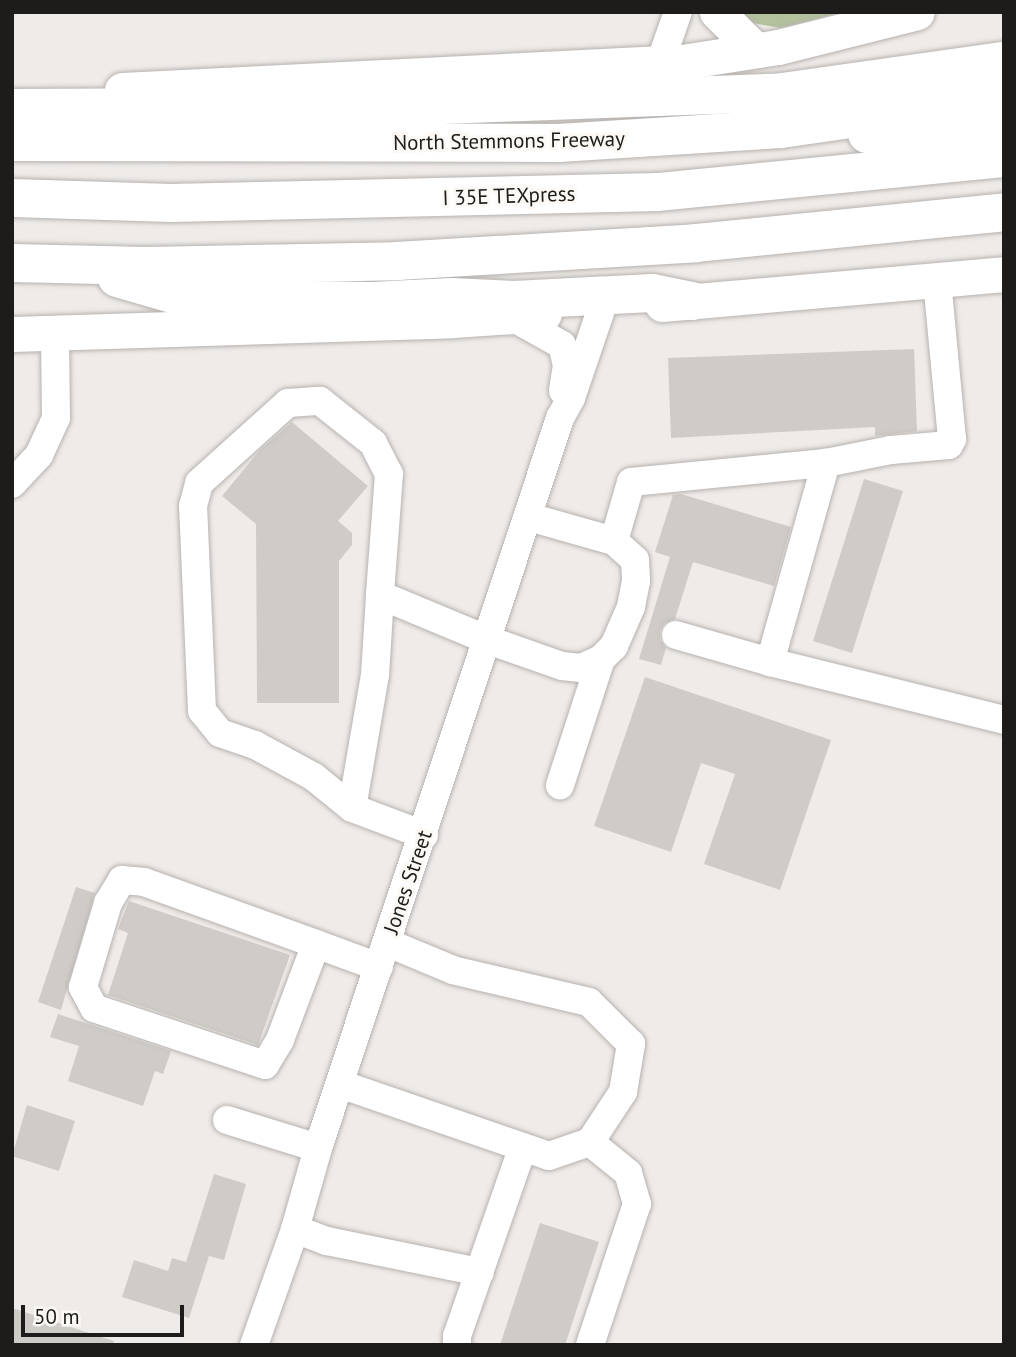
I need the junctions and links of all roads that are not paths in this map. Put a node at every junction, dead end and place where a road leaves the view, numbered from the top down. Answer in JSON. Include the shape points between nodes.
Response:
{"nodes":[{"id":1,"x":678,"y":12,"type":"edge"},
{"id":2,"x":717,"y":12,"type":"edge"},
{"id":3,"x":917,"y":12,"type":"edge"},
{"id":4,"x":755,"y":50,"type":"junction"},
{"id":5,"x":1004,"y":61,"type":"edge"},
{"id":6,"x":660,"y":63,"type":"junction"},
{"id":7,"x":12,"y":95,"type":"edge"},
{"id":8,"x":1004,"y":97,"type":"edge"},
{"id":9,"x":12,"y":108,"type":"edge"},
{"id":10,"x":1004,"y":126,"type":"edge"},
{"id":11,"x":781,"y":129,"type":"junction"},
{"id":12,"x":12,"y":142,"type":"edge"},
{"id":13,"x":1004,"y":158,"type":"edge"},
{"id":14,"x":12,"y":198,"type":"edge"},
{"id":15,"x":1004,"y":212,"type":"edge"},
{"id":16,"x":12,"y":263,"type":"edge"},
{"id":17,"x":78,"y":266,"type":"junction"},
{"id":18,"x":1004,"y":274,"type":"edge"},
{"id":19,"x":937,"y":281,"type":"junction"},
{"id":20,"x":692,"y":301,"type":"junction"},
{"id":21,"x":601,"y":310,"type":"junction"},
{"id":22,"x":512,"y":317,"type":"junction"},
{"id":23,"x":55,"y":333,"type":"junction"},
{"id":24,"x":12,"y":334,"type":"edge"},
{"id":25,"x":560,"y":418,"type":"junction"},
{"id":26,"x":826,"y":463,"type":"junction"},
{"id":27,"x":12,"y":484,"type":"edge"},
{"id":28,"x":529,"y":517,"type":"junction"},
{"id":29,"x":614,"y":541,"type":"junction"},
{"id":30,"x":380,"y":595,"type":"junction"},
{"id":31,"x":676,"y":635,"type":"dead end"},
{"id":32,"x":488,"y":640,"type":"junction"},
{"id":33,"x":601,"y":659,"type":"junction"},
{"id":34,"x":770,"y":662,"type":"junction"},
{"id":35,"x":1004,"y":720,"type":"edge"},
{"id":36,"x":560,"y":785,"type":"dead end"},
{"id":37,"x":352,"y":808,"type":"junction"},
{"id":38,"x":424,"y":835,"type":"junction"},
{"id":39,"x":316,"y":944,"type":"junction"},
{"id":40,"x":383,"y":955,"type":"junction"},
{"id":41,"x":340,"y":1084,"type":"junction"},
{"id":42,"x":228,"y":1120,"type":"dead end"},
{"id":43,"x":590,"y":1142,"type":"junction"},
{"id":44,"x":523,"y":1147,"type":"junction"},
{"id":45,"x":318,"y":1149,"type":"junction"},
{"id":46,"x":295,"y":1229,"type":"junction"},
{"id":47,"x":480,"y":1272,"type":"junction"},
{"id":48,"x":254,"y":1345,"type":"edge"},
{"id":49,"x":457,"y":1345,"type":"edge"},
{"id":50,"x":590,"y":1345,"type":"edge"}],
"edges":[{"from":1,"to":6,"type":"street"},
{"from":2,"to":4,"type":"main road"},
{"from":3,"to":4,"type":"main road"},
{"from":4,"to":6,"type":"main road"},
{"from":5,"to":9,"type":"highway","via":[[775,93],[414,106]]},
{"from":6,"to":7,"type":"main road"},
{"from":8,"to":11,"type":"highway","name":"North Stemmons Freeway"},
{"from":10,"to":11,"type":"highway","via":[[922,137]]},
{"from":11,"to":12,"type":"highway","name":"North Stemmons Freeway","via":[[559,143]]},
{"from":13,"to":14,"type":"highway","name":"I 35E TEXpress","via":[[658,192],[171,203]]},
{"from":15,"to":17,"type":"highway","via":[[723,240],[493,256],[317,264]]},
{"from":16,"to":17,"type":"highway"},
{"from":17,"to":20,"type":"highway","via":[[176,295],[372,301],[652,293]]},
{"from":18,"to":19,"type":"main road"},
{"from":19,"to":20,"type":"main road"},
{"from":19,"to":26,"type":"street","via":[[953,439],[942,448],[891,450]]},
{"from":20,"to":21,"type":"main road"},
{"from":21,"to":22,"type":"main road"},
{"from":21,"to":25,"type":"street","name":"Jones Street"},
{"from":22,"to":23,"type":"main road"},
{"from":22,"to":25,"type":"street","name":"Jones Street","via":[[562,345],[567,365]]},
{"from":23,"to":24,"type":"main road"},
{"from":23,"to":27,"type":"street","via":[[56,418],[40,455]]},
{"from":25,"to":28,"type":"street","name":"Jones Street"},
{"from":26,"to":29,"type":"street","via":[[631,482]]},
{"from":26,"to":34,"type":"street"},
{"from":28,"to":29,"type":"street"},
{"from":28,"to":32,"type":"street","name":"Jones Street"},
{"from":29,"to":33,"type":"street","via":[[635,560],[636,581],[624,628]]},
{"from":30,"to":32,"type":"street"},
{"from":30,"to":37,"type":"street","via":[[375,675]]},
{"from":30,"to":37,"type":"street","via":[[389,474],[373,443],[320,401],[288,403],[199,482],[193,506],[202,711],[220,733],[255,745],[314,777]]},
{"from":31,"to":34,"type":"street"},
{"from":32,"to":33,"type":"street","via":[[562,666],[581,667]]},
{"from":32,"to":38,"type":"street","name":"Jones Street"},
{"from":33,"to":36,"type":"street"},
{"from":34,"to":35,"type":"street"},
{"from":37,"to":38,"type":"street"},
{"from":38,"to":40,"type":"street","name":"Jones Street"},
{"from":39,"to":39,"type":"street","via":[[144,882],[122,880],[108,903],[83,987],[94,1008],[265,1065],[280,1040]]},
{"from":39,"to":40,"type":"street"},
{"from":40,"to":41,"type":"street","name":"Jones Street"},
{"from":40,"to":43,"type":"street","via":[[589,1002],[631,1044],[623,1092]]},
{"from":41,"to":44,"type":"street"},
{"from":41,"to":45,"type":"street","name":"Jones Street"},
{"from":42,"to":45,"type":"street"},
{"from":43,"to":44,"type":"street","via":[[549,1156]]},
{"from":43,"to":50,"type":"street","via":[[628,1173],[638,1204]]},
{"from":44,"to":47,"type":"street"},
{"from":45,"to":46,"type":"street","name":"Jones Street"},
{"from":46,"to":47,"type":"street","via":[[327,1241]]},
{"from":46,"to":48,"type":"street","name":"Jones Street"},
{"from":47,"to":49,"type":"street"}]}
